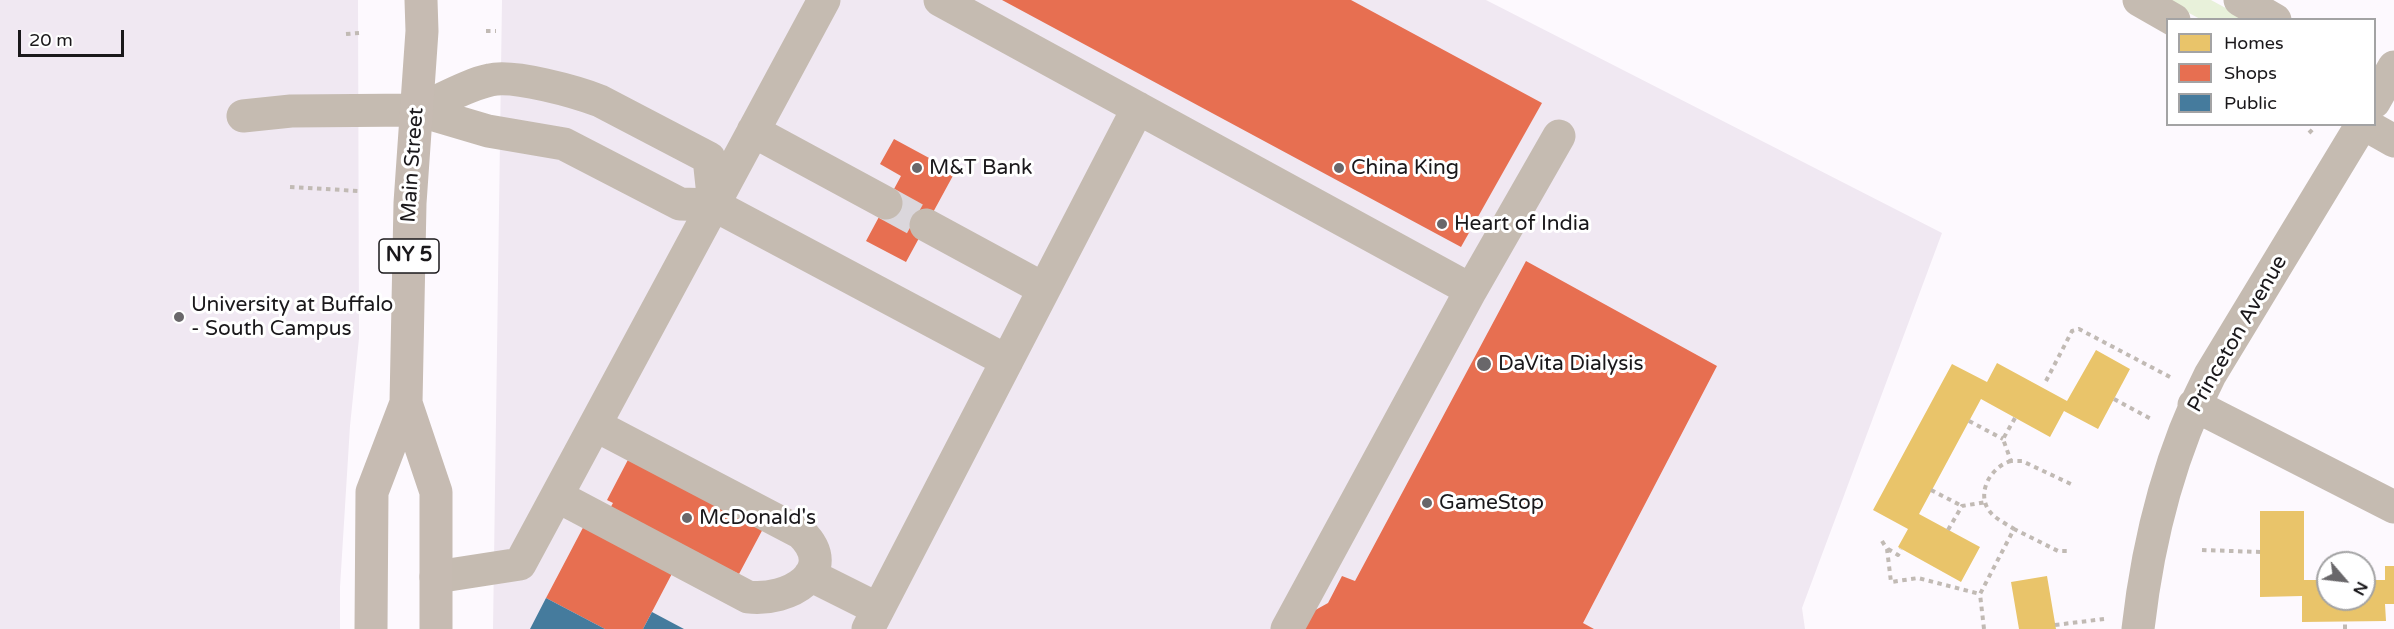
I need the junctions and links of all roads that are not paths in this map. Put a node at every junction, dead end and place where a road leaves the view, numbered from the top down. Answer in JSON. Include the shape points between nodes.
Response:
{"nodes":[{"id":1,"x":421,"y":0,"type":"edge"},
{"id":2,"x":824,"y":0,"type":"edge"},
{"id":3,"x":940,"y":0,"type":"edge"},
{"id":4,"x":2139,"y":0,"type":"edge"},
{"id":5,"x":2240,"y":0,"type":"edge"},
{"id":6,"x":2170,"y":18,"type":"edge"},
{"id":7,"x":2272,"y":18,"type":"edge"},
{"id":8,"x":1138,"y":108,"type":"junction"},
{"id":9,"x":417,"y":111,"type":"junction"},
{"id":10,"x":243,"y":116,"type":"dead end"},
{"id":11,"x":2362,"y":126,"type":"edge"},
{"id":12,"x":2367,"y":126,"type":"edge"},
{"id":13,"x":753,"y":131,"type":"junction"},
{"id":14,"x":1558,"y":136,"type":"dead end"},
{"id":15,"x":2394,"y":141,"type":"edge"},
{"id":16,"x":886,"y":203,"type":"tunnel mouth"},
{"id":17,"x":714,"y":205,"type":"junction"},
{"id":18,"x":926,"y":225,"type":"tunnel mouth"},
{"id":19,"x":1044,"y":289,"type":"junction"},
{"id":20,"x":1471,"y":290,"type":"junction"},
{"id":21,"x":1007,"y":361,"type":"junction"},
{"id":22,"x":406,"y":403,"type":"junction"},
{"id":23,"x":2194,"y":405,"type":"junction"},
{"id":24,"x":595,"y":425,"type":"junction"},
{"id":25,"x":557,"y":496,"type":"junction"},
{"id":26,"x":2394,"y":507,"type":"edge"},
{"id":27,"x":810,"y":575,"type":"junction"},
{"id":28,"x":436,"y":577,"type":"junction"},
{"id":29,"x":873,"y":619,"type":"edge"},
{"id":30,"x":2123,"y":624,"type":"edge"},
{"id":31,"x":371,"y":629,"type":"edge"},
{"id":32,"x":436,"y":629,"type":"edge"},
{"id":33,"x":1287,"y":629,"type":"edge"}],
"edges":[{"from":1,"to":9,"type":"main road","name":"Main Street","number":"NY 5"},
{"from":2,"to":13,"type":"street"},
{"from":3,"to":8,"type":"street"},
{"from":4,"to":6,"type":"street"},
{"from":5,"to":7,"type":"street"},
{"from":8,"to":19,"type":"street"},
{"from":8,"to":20,"type":"street"},
{"from":9,"to":10,"type":"street","via":[[291,111]]},
{"from":9,"to":17,"type":"street","via":[[488,131],[564,144],[680,204]]},
{"from":9,"to":17,"type":"street","via":[[492,79],[582,94],[709,158]]},
{"from":9,"to":22,"type":"main road","name":"Main Street","number":"NY 5","via":[[410,203]]},
{"from":11,"to":23,"type":"street","name":"Princeton Avenue"},
{"from":12,"to":15,"type":"street"},
{"from":13,"to":16,"type":"street"},
{"from":13,"to":17,"type":"street"},
{"from":14,"to":20,"type":"street"},
{"from":17,"to":21,"type":"street"},
{"from":17,"to":24,"type":"street"},
{"from":18,"to":19,"type":"street"},
{"from":19,"to":21,"type":"street"},
{"from":20,"to":33,"type":"street"},
{"from":21,"to":29,"type":"street"},
{"from":22,"to":28,"type":"main road","name":"Main Street","number":"NY 5","via":[[436,492]]},
{"from":22,"to":31,"type":"main road","name":"Main Street","number":"NY 5","via":[[372,492]]},
{"from":23,"to":26,"type":"street"},
{"from":23,"to":30,"type":"street","name":"Princeton Avenue","via":[[2161,500],[2144,571]]},
{"from":24,"to":25,"type":"street"},
{"from":24,"to":27,"type":"street","via":[[801,532],[812,543]]},
{"from":25,"to":27,"type":"street","via":[[748,597],[777,596],[803,586]]},
{"from":25,"to":28,"type":"street","via":[[520,564]]},
{"from":27,"to":29,"type":"street"},
{"from":28,"to":32,"type":"main road","name":"Main Street","number":"NY 5"}]}
